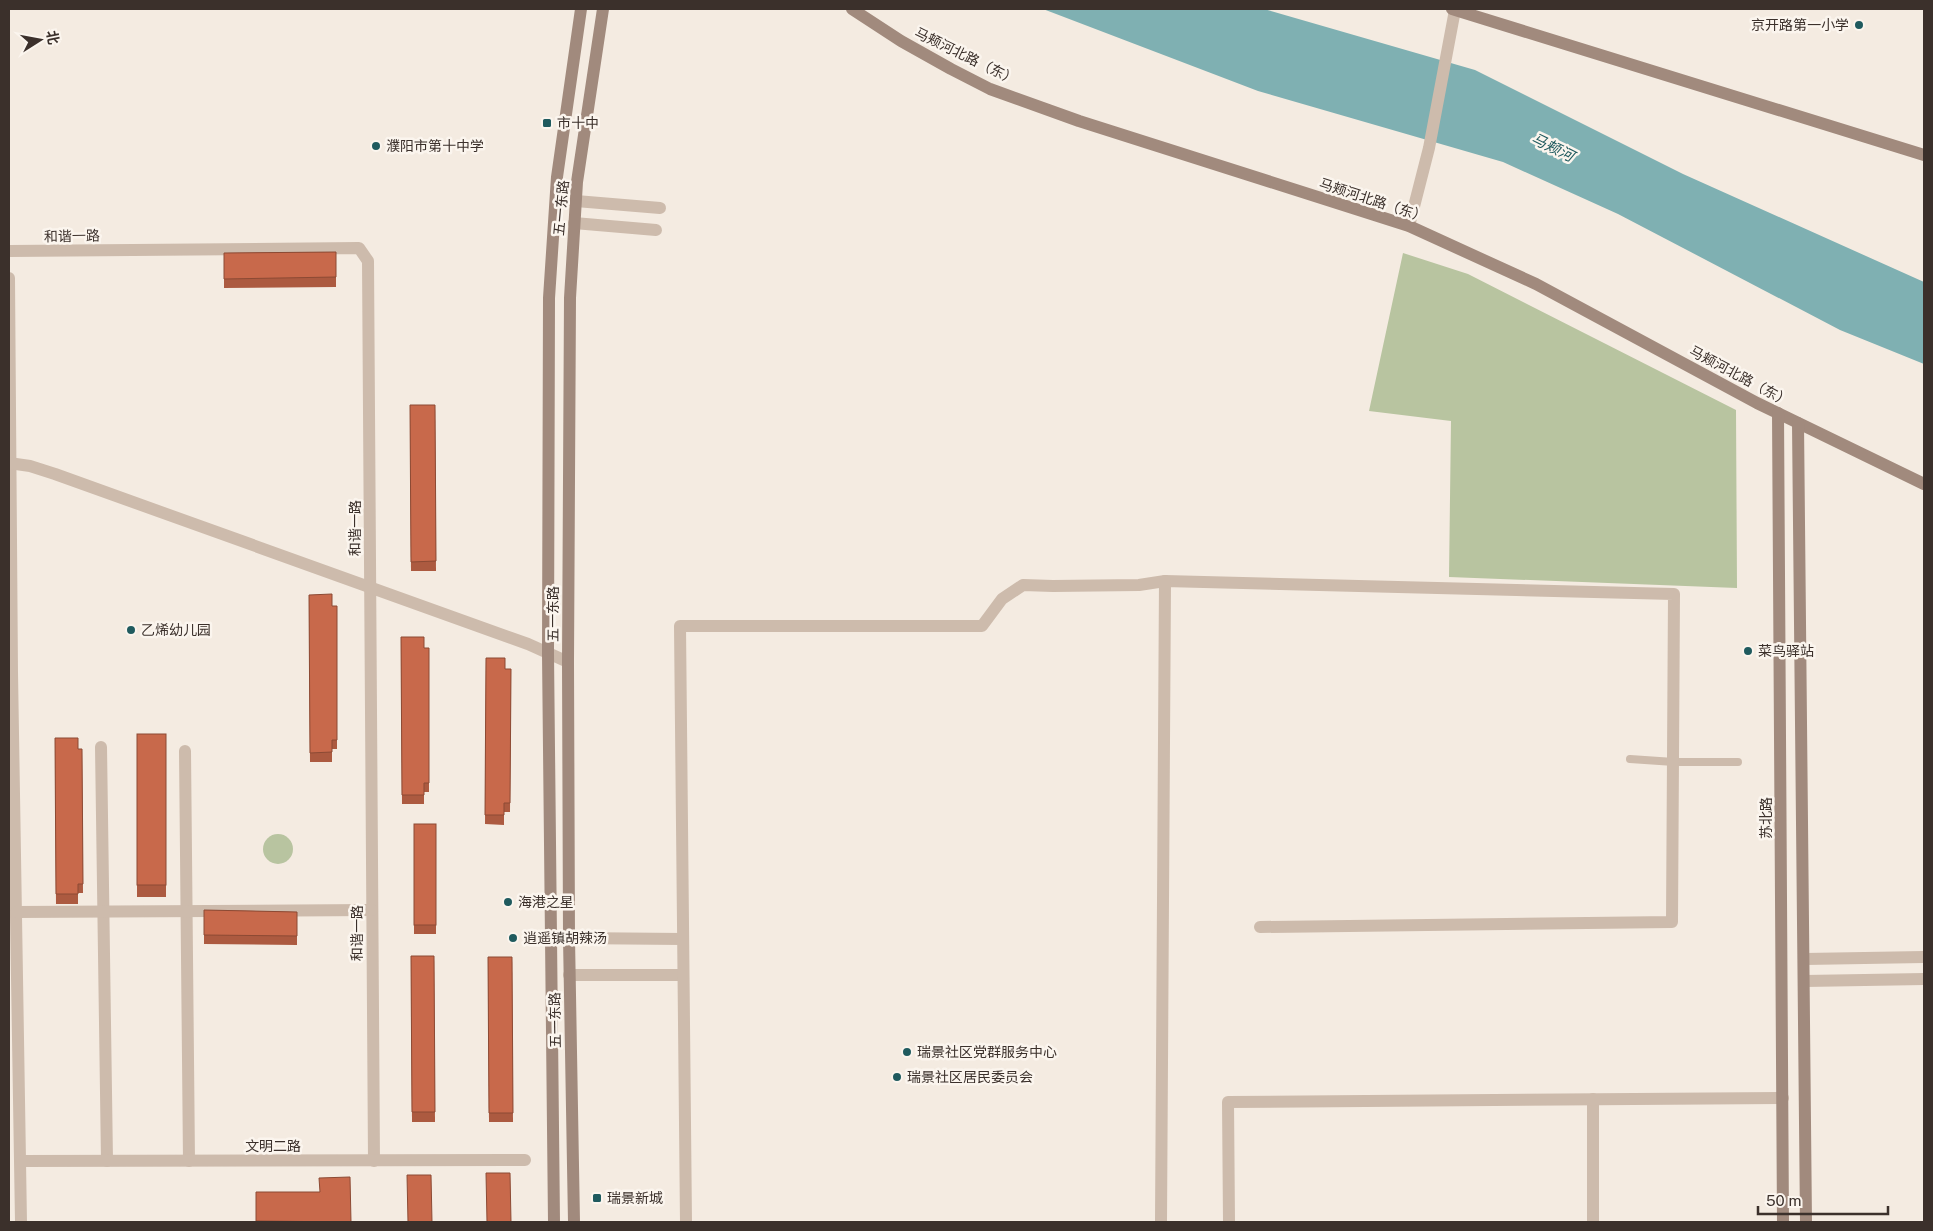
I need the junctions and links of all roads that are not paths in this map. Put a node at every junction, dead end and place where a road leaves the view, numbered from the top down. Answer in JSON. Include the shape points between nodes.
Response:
{"nodes":[{"id":1,"x":581,"y":9,"type":"edge"},
{"id":2,"x":603,"y":9,"type":"edge"},
{"id":3,"x":852,"y":9,"type":"edge"},
{"id":4,"x":1454,"y":9,"type":"edge"},
{"id":5,"x":1924,"y":155,"type":"edge"},
{"id":6,"x":576,"y":201,"type":"junction"},
{"id":7,"x":660,"y":208,"type":"dead end"},
{"id":8,"x":574,"y":223,"type":"junction"},
{"id":9,"x":1409,"y":226,"type":"junction"},
{"id":10,"x":656,"y":230,"type":"dead end"},
{"id":11,"x":9,"y":251,"type":"edge"},
{"id":12,"x":9,"y":278,"type":"edge"},
{"id":13,"x":1778,"y":413,"type":"junction"},
{"id":14,"x":1798,"y":423,"type":"junction"},
{"id":15,"x":10,"y":463,"type":"edge"},
{"id":16,"x":1924,"y":484,"type":"edge"},
{"id":17,"x":1165,"y":581,"type":"junction"},
{"id":18,"x":370,"y":588,"type":"junction"},
{"id":19,"x":548,"y":654,"type":"junction"},
{"id":20,"x":568,"y":662,"type":"junction"},
{"id":21,"x":101,"y":747,"type":"dead end"},
{"id":22,"x":185,"y":751,"type":"dead end"},
{"id":23,"x":1630,"y":759,"type":"dead end"},
{"id":24,"x":1674,"y":762,"type":"junction"},
{"id":25,"x":1738,"y":762,"type":"dead end"},
{"id":26,"x":12,"y":874,"type":"edge"},
{"id":27,"x":372,"y":910,"type":"junction"},
{"id":28,"x":16,"y":912,"type":"junction"},
{"id":29,"x":103,"y":912,"type":"junction"},
{"id":30,"x":187,"y":912,"type":"junction"},
{"id":31,"x":1260,"y":927,"type":"dead end"},
{"id":32,"x":569,"y":938,"type":"junction"},
{"id":33,"x":683,"y":939,"type":"junction"},
{"id":34,"x":1924,"y":957,"type":"edge"},
{"id":35,"x":1805,"y":959,"type":"junction"},
{"id":36,"x":569,"y":975,"type":"junction"},
{"id":37,"x":684,"y":975,"type":"junction"},
{"id":38,"x":1924,"y":979,"type":"edge"},
{"id":39,"x":1805,"y":981,"type":"junction"},
{"id":40,"x":14,"y":1056,"type":"edge"},
{"id":41,"x":1782,"y":1098,"type":"junction"},
{"id":42,"x":1593,"y":1099,"type":"junction"},
{"id":43,"x":525,"y":1160,"type":"dead end"},
{"id":44,"x":21,"y":1161,"type":"junction"},
{"id":45,"x":107,"y":1161,"type":"junction"},
{"id":46,"x":189,"y":1161,"type":"junction"},
{"id":47,"x":374,"y":1161,"type":"junction"},
{"id":48,"x":21,"y":1222,"type":"edge"},
{"id":49,"x":554,"y":1222,"type":"edge"},
{"id":50,"x":574,"y":1222,"type":"edge"},
{"id":51,"x":686,"y":1222,"type":"edge"},
{"id":52,"x":1162,"y":1222,"type":"edge"},
{"id":53,"x":1229,"y":1222,"type":"edge"},
{"id":54,"x":1593,"y":1222,"type":"edge"},
{"id":55,"x":1783,"y":1222,"type":"edge"},
{"id":56,"x":1806,"y":1222,"type":"edge"}],
"edges":[{"from":1,"to":19,"type":"street","name":"五一东路","via":[[557,177],[549,298]]},
{"from":2,"to":6,"type":"street","name":"五一东路"},
{"from":3,"to":9,"type":"street","name":"马颊河北路（东）","via":[[901,41],[990,89],[1079,121]]},
{"from":4,"to":5,"type":"street"},
{"from":4,"to":9,"type":"street","via":[[1429,148]]},
{"from":6,"to":7,"type":"street"},
{"from":6,"to":8,"type":"street","name":"五一东路"},
{"from":8,"to":10,"type":"street"},
{"from":8,"to":20,"type":"street","name":"五一东路","via":[[570,298]]},
{"from":9,"to":13,"type":"street","name":"马颊河北路（东）","via":[[1536,284]]},
{"from":11,"to":18,"type":"street","name":"和谐一路","via":[[359,248],[368,261]]},
{"from":12,"to":15,"type":"street"},
{"from":13,"to":14,"type":"street","name":"马颊河北路（东）"},
{"from":13,"to":41,"type":"street","name":"苏北路"},
{"from":14,"to":16,"type":"street","name":"马颊河北路（东）"},
{"from":14,"to":35,"type":"street"},
{"from":15,"to":18,"type":"street","via":[[55,474]]},
{"from":15,"to":26,"type":"street"},
{"from":17,"to":24,"type":"street","via":[[1674,594]]},
{"from":17,"to":33,"type":"street","via":[[1139,585],[1023,584],[1002,599],[982,626],[680,626]]},
{"from":17,"to":52,"type":"street"},
{"from":18,"to":19,"type":"street"},
{"from":18,"to":27,"type":"street","name":"和谐一路"},
{"from":19,"to":20,"type":"street"},
{"from":19,"to":49,"type":"street","name":"五一东路"},
{"from":20,"to":32,"type":"street","name":"五一东路"},
{"from":21,"to":29,"type":"street"},
{"from":22,"to":30,"type":"street"},
{"from":23,"to":24,"type":"lane"},
{"from":24,"to":25,"type":"lane"},
{"from":24,"to":31,"type":"street","via":[[1672,922]]},
{"from":26,"to":28,"type":"street"},
{"from":27,"to":30,"type":"street"},
{"from":27,"to":47,"type":"street","name":"和谐一路"},
{"from":28,"to":29,"type":"street"},
{"from":28,"to":40,"type":"street"},
{"from":29,"to":30,"type":"street"},
{"from":29,"to":45,"type":"street"},
{"from":30,"to":46,"type":"street"},
{"from":32,"to":33,"type":"street"},
{"from":32,"to":36,"type":"street","name":"五一东路"},
{"from":33,"to":37,"type":"street"},
{"from":34,"to":35,"type":"street"},
{"from":35,"to":39,"type":"street"},
{"from":36,"to":37,"type":"street"},
{"from":36,"to":50,"type":"street","name":"五一东路"},
{"from":37,"to":51,"type":"street"},
{"from":38,"to":39,"type":"street"},
{"from":39,"to":56,"type":"street"},
{"from":40,"to":44,"type":"street"},
{"from":41,"to":42,"type":"street"},
{"from":41,"to":55,"type":"street","name":"苏北路"},
{"from":42,"to":53,"type":"street","via":[[1228,1102]]},
{"from":42,"to":54,"type":"street"},
{"from":43,"to":47,"type":"street","name":"文明二路"},
{"from":44,"to":45,"type":"street","name":"文明二路"},
{"from":44,"to":48,"type":"street"},
{"from":45,"to":46,"type":"street","name":"文明二路"},
{"from":46,"to":47,"type":"street","name":"文明二路"}]}
